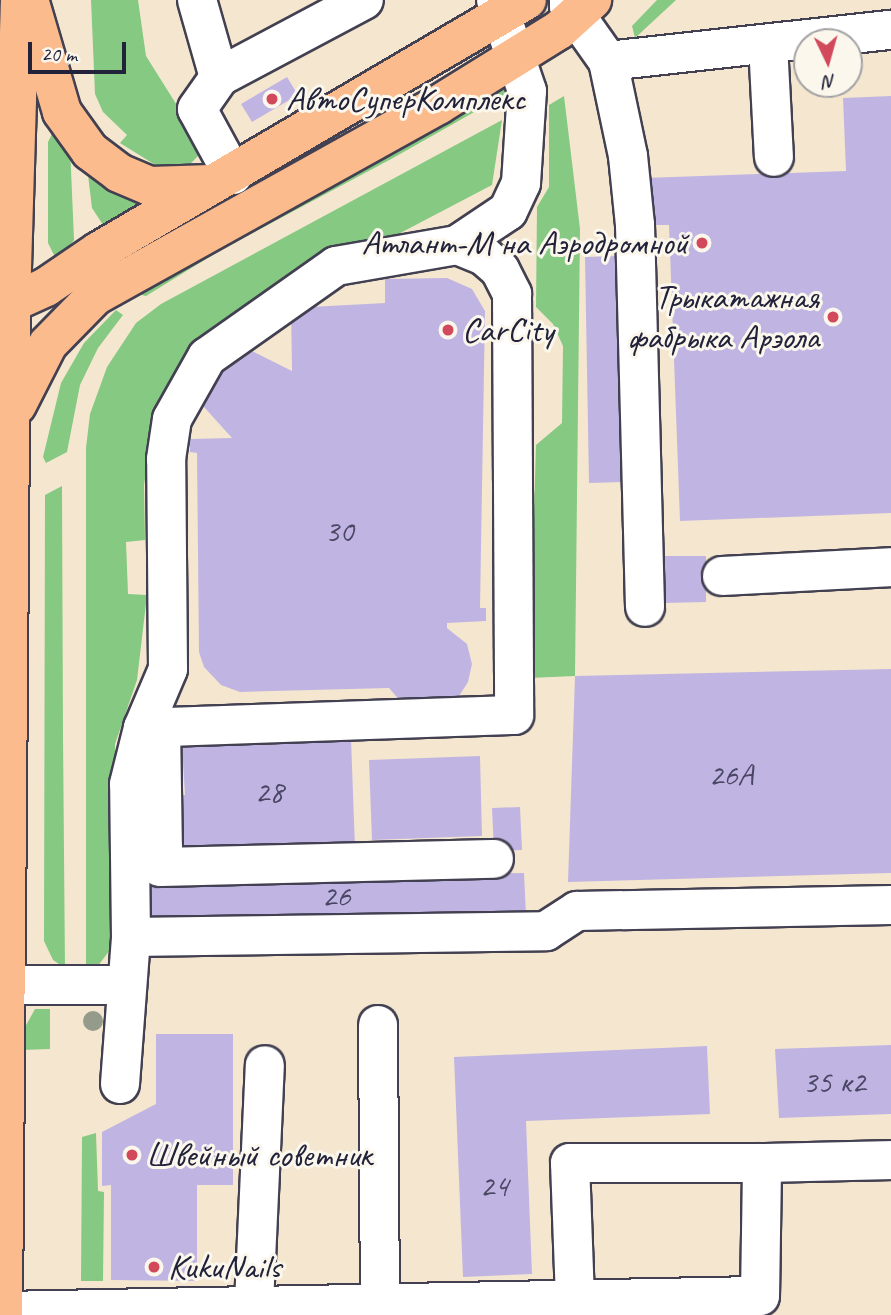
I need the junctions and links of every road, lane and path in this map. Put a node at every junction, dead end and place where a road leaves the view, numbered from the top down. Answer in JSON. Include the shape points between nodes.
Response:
{"nodes":[{"id":1,"x":20,"y":0,"type":"edge"},
{"id":2,"x":30,"y":0,"type":"edge"},
{"id":3,"x":197,"y":0,"type":"edge"},
{"id":4,"x":364,"y":0,"type":"edge"},
{"id":5,"x":508,"y":5,"type":"edge"},
{"id":6,"x":579,"y":5,"type":"edge"},
{"id":7,"x":891,"y":30,"type":"edge"},
{"id":8,"x":768,"y":44,"type":"junction"},
{"id":9,"x":516,"y":57,"type":"junction"},
{"id":10,"x":608,"y":61,"type":"junction"},
{"id":11,"x":219,"y":78,"type":"junction"},
{"id":12,"x":774,"y":156,"type":"dead end"},
{"id":13,"x":225,"y":179,"type":"junction"},
{"id":14,"x":457,"y":245,"type":"junction"},
{"id":15,"x":95,"y":296,"type":"junction"},
{"id":16,"x":4,"y":303,"type":"edge"},
{"id":17,"x":13,"y":415,"type":"junction"},
{"id":18,"x":891,"y":567,"type":"edge"},
{"id":19,"x":722,"y":576,"type":"dead end"},
{"id":20,"x":646,"y":607,"type":"dead end"},
{"id":21,"x":152,"y":727,"type":"junction"},
{"id":22,"x":494,"y":859,"type":"dead end"},
{"id":23,"x":891,"y":905,"type":"edge"},
{"id":24,"x":131,"y":937,"type":"junction"},
{"id":25,"x":8,"y":985,"type":"junction"},
{"id":26,"x":126,"y":985,"type":"junction"},
{"id":27,"x":378,"y":1026,"type":"dead end"},
{"id":28,"x":265,"y":1065,"type":"dead end"},
{"id":29,"x":120,"y":1084,"type":"dead end"},
{"id":30,"x":891,"y":1160,"type":"edge"},
{"id":31,"x":762,"y":1163,"type":"junction"},
{"id":32,"x":575,"y":1299,"type":"junction"},
{"id":33,"x":254,"y":1304,"type":"junction"},
{"id":34,"x":760,"y":1305,"type":"edge"},
{"id":35,"x":380,"y":1309,"type":"edge"},
{"id":36,"x":4,"y":1313,"type":"edge"}],
"edges":[{"from":1,"to":16,"type":"main road"},
{"from":2,"to":13,"type":"main road","via":[[62,112],[90,152],[119,173],[150,186]]},
{"from":3,"to":11,"type":"lane"},
{"from":4,"to":11,"type":"lane"},
{"from":5,"to":9,"type":"lane"},
{"from":5,"to":13,"type":"main road"},
{"from":6,"to":9,"type":"main road"},
{"from":6,"to":10,"type":"lane"},
{"from":7,"to":8,"type":"lane"},
{"from":8,"to":10,"type":"lane"},
{"from":8,"to":12,"type":"lane"},
{"from":9,"to":14,"type":"lane","via":[[527,91],[521,183],[508,211]]},
{"from":9,"to":15,"type":"main road","via":[[418,117]]},
{"from":10,"to":20,"type":"lane","via":[[628,156],[635,225]]},
{"from":11,"to":13,"type":"lane","via":[[197,108]]},
{"from":13,"to":16,"type":"main road","via":[[46,287]]},
{"from":14,"to":21,"type":"lane","via":[[335,266],[207,357],[192,379],[172,419],[166,459],[168,669]]},
{"from":14,"to":21,"type":"lane","via":[[484,256],[500,270],[512,294],[514,715]]},
{"from":15,"to":16,"type":"main road","via":[[59,304]]},
{"from":15,"to":17,"type":"main road","via":[[48,344],[31,370]]},
{"from":16,"to":17,"type":"main road"},
{"from":17,"to":25,"type":"main road"},
{"from":18,"to":19,"type":"lane"},
{"from":21,"to":22,"type":"lane","via":[[163,848],[160,867]]},
{"from":21,"to":24,"type":"lane","via":[[129,784]]},
{"from":23,"to":24,"type":"lane","via":[[577,911],[546,931]]},
{"from":24,"to":26,"type":"lane"},
{"from":25,"to":26,"type":"lane"},
{"from":25,"to":36,"type":"main road"},
{"from":26,"to":29,"type":"lane"},
{"from":27,"to":35,"type":"lane"},
{"from":28,"to":33,"type":"lane"},
{"from":30,"to":31,"type":"lane"},
{"from":31,"to":32,"type":"lane","via":[[570,1163]]},
{"from":31,"to":34,"type":"lane"},
{"from":32,"to":34,"type":"lane"},
{"from":32,"to":35,"type":"lane"},
{"from":33,"to":35,"type":"lane"},
{"from":33,"to":36,"type":"lane"}]}
